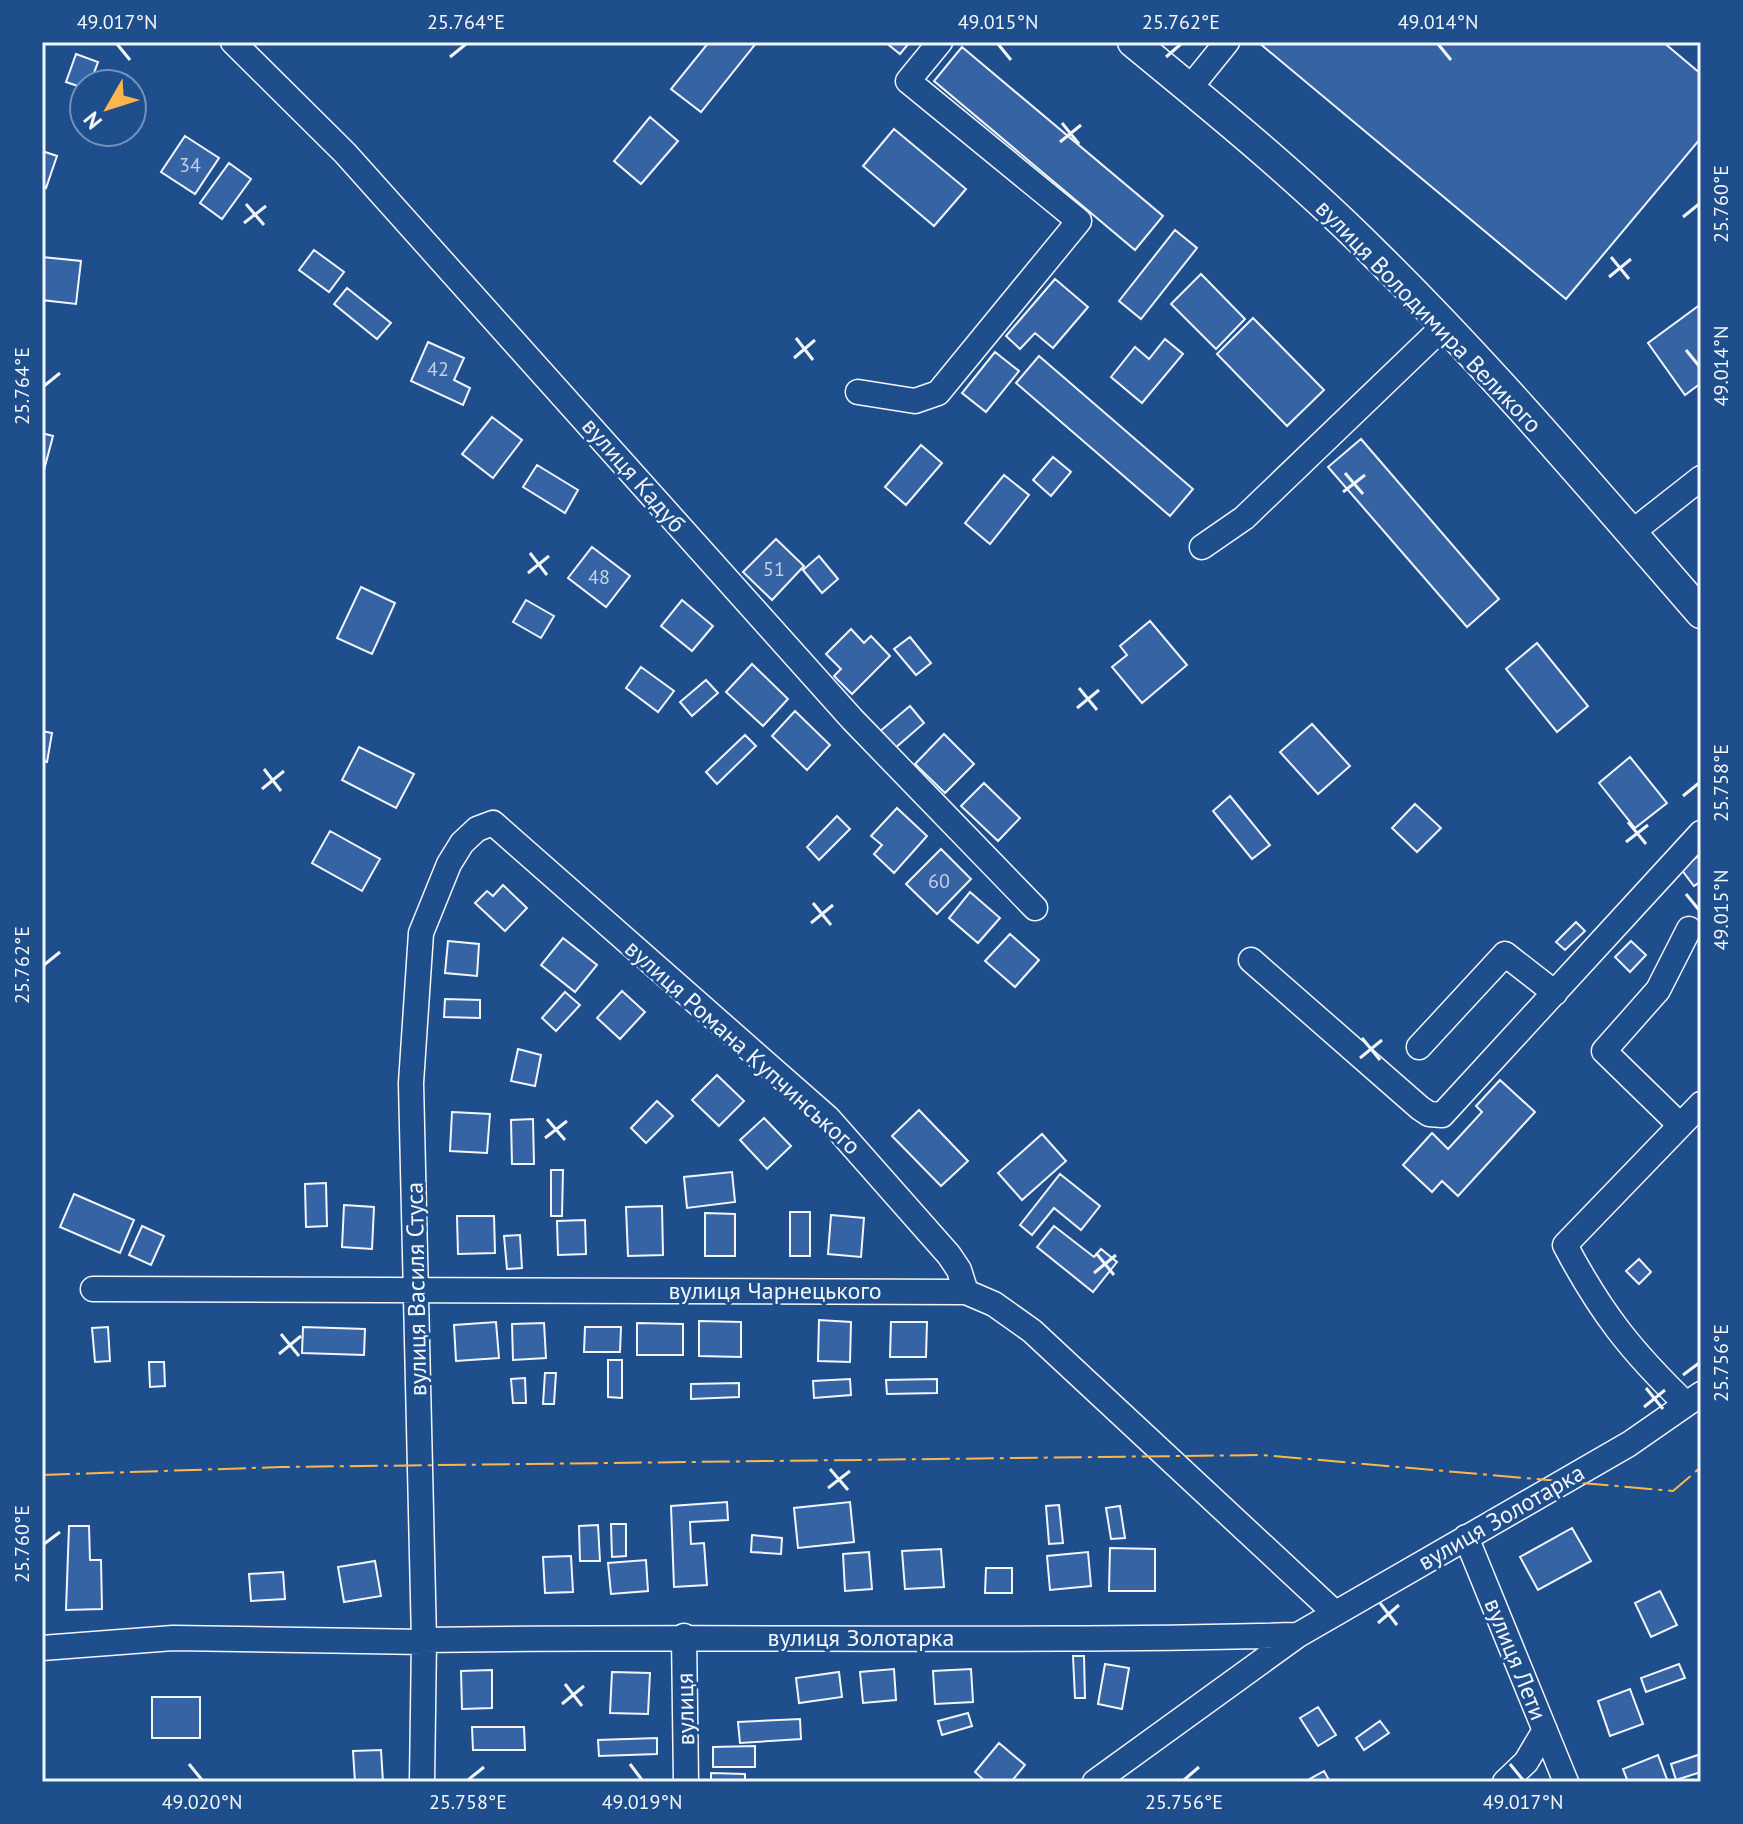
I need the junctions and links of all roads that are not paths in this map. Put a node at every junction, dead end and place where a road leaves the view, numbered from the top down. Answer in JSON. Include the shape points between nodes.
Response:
{"nodes":[{"id":1,"x":233,"y":42,"type":"edge"},
{"id":2,"x":940,"y":42,"type":"edge"},
{"id":3,"x":1133,"y":42,"type":"edge"},
{"id":4,"x":1227,"y":42,"type":"edge"},
{"id":5,"x":1189,"y":89,"type":"junction"},
{"id":6,"x":1445,"y":325,"type":"junction"},
{"id":7,"x":858,"y":392,"type":"dead end"},
{"id":8,"x":1701,"y":478,"type":"edge"},
{"id":9,"x":1631,"y":533,"type":"junction"},
{"id":10,"x":1202,"y":547,"type":"dead end"},
{"id":11,"x":1701,"y":613,"type":"edge"},
{"id":12,"x":493,"y":823,"type":"joint"},
{"id":13,"x":1701,"y":833,"type":"edge"},
{"id":14,"x":1035,"y":908,"type":"dead end"},
{"id":15,"x":1697,"y":932,"type":"edge"},
{"id":16,"x":1251,"y":960,"type":"dead end"},
{"id":17,"x":1555,"y":993,"type":"junction"},
{"id":18,"x":1419,"y":1047,"type":"dead end"},
{"id":19,"x":1701,"y":1104,"type":"edge"},
{"id":20,"x":1680,"y":1125,"type":"junction"},
{"id":21,"x":93,"y":1289,"type":"dead end"},
{"id":22,"x":416,"y":1289,"type":"junction"},
{"id":23,"x":966,"y":1292,"type":"junction"},
{"id":24,"x":1694,"y":1399,"type":"edge"},
{"id":25,"x":1466,"y":1537,"type":"junction"},
{"id":26,"x":1335,"y":1613,"type":"junction"},
{"id":27,"x":1298,"y":1635,"type":"junction"},
{"id":28,"x":684,"y":1636,"type":"junction"},
{"id":29,"x":424,"y":1641,"type":"junction"},
{"id":30,"x":42,"y":1648,"type":"edge"},
{"id":31,"x":1545,"y":1730,"type":"junction"},
{"id":32,"x":422,"y":1782,"type":"edge"},
{"id":33,"x":686,"y":1782,"type":"edge"},
{"id":34,"x":1095,"y":1782,"type":"edge"},
{"id":35,"x":1505,"y":1782,"type":"edge"},
{"id":36,"x":1566,"y":1782,"type":"edge"}],
"edges":[{"from":1,"to":14,"type":"street","name":"вулиця Кадуб","via":[[356,164],[852,719]]},
{"from":2,"to":7,"type":"street","via":[[908,81],[1079,221],[938,393],[915,401]]},
{"from":3,"to":5,"type":"main road","name":"вулиця Володимира Великого"},
{"from":4,"to":5,"type":"street"},
{"from":5,"to":6,"type":"main road","name":"вулиця Володимира Великого","via":[[1345,225]]},
{"from":6,"to":9,"type":"main road","name":"вулиця Володимира Великого"},
{"from":6,"to":10,"type":"street","via":[[1244,518]]},
{"from":8,"to":9,"type":"street"},
{"from":9,"to":11,"type":"main road","name":"вулиця Володимира Великого"},
{"from":12,"to":22,"type":"street","name":"вулиця Василя Стуса","via":[[462,843],[421,933],[411,1083]]},
{"from":12,"to":23,"type":"street","name":"вулиця Романа Купчинського","via":[[828,1118],[949,1255]]},
{"from":13,"to":17,"type":"street"},
{"from":15,"to":20,"type":"street","via":[[1658,990],[1604,1051]]},
{"from":16,"to":17,"type":"street","via":[[1420,1108],[1436,1116],[1453,1107]]},
{"from":17,"to":18,"type":"street","via":[[1505,954]]},
{"from":19,"to":20,"type":"street"},
{"from":20,"to":24,"type":"street","via":[[1565,1245],[1621,1338]]},
{"from":21,"to":22,"type":"street","name":"вулиця Чарнецького"},
{"from":22,"to":23,"type":"street","name":"вулиця Чарнецького"},
{"from":22,"to":29,"type":"street","name":"вулиця Василя Стуса"},
{"from":23,"to":26,"type":"street","name":"вулиця Чарнецького","via":[[1022,1322]]},
{"from":24,"to":25,"type":"street","name":"вулиця Золотарка","via":[[1629,1444]]},
{"from":25,"to":26,"type":"street","name":"вулиця Золотарка"},
{"from":25,"to":31,"type":"street","name":"вулиця Лети"},
{"from":26,"to":27,"type":"street","name":"вулиця Золотарка"},
{"from":27,"to":28,"type":"street","name":"вулиця Золотарка"},
{"from":27,"to":34,"type":"street","name":"вулиця Золотарка"},
{"from":28,"to":29,"type":"street","name":"вулиця Золотарка"},
{"from":28,"to":33,"type":"street","name":"вулиця"},
{"from":29,"to":30,"type":"street","name":"вулиця Золотарка","via":[[173,1638]]},
{"from":29,"to":32,"type":"street","name":"вулиця Василя Стуса"},
{"from":31,"to":35,"type":"street","via":[[1526,1762]]},
{"from":31,"to":36,"type":"street","name":"вулиця Лети"}]}
